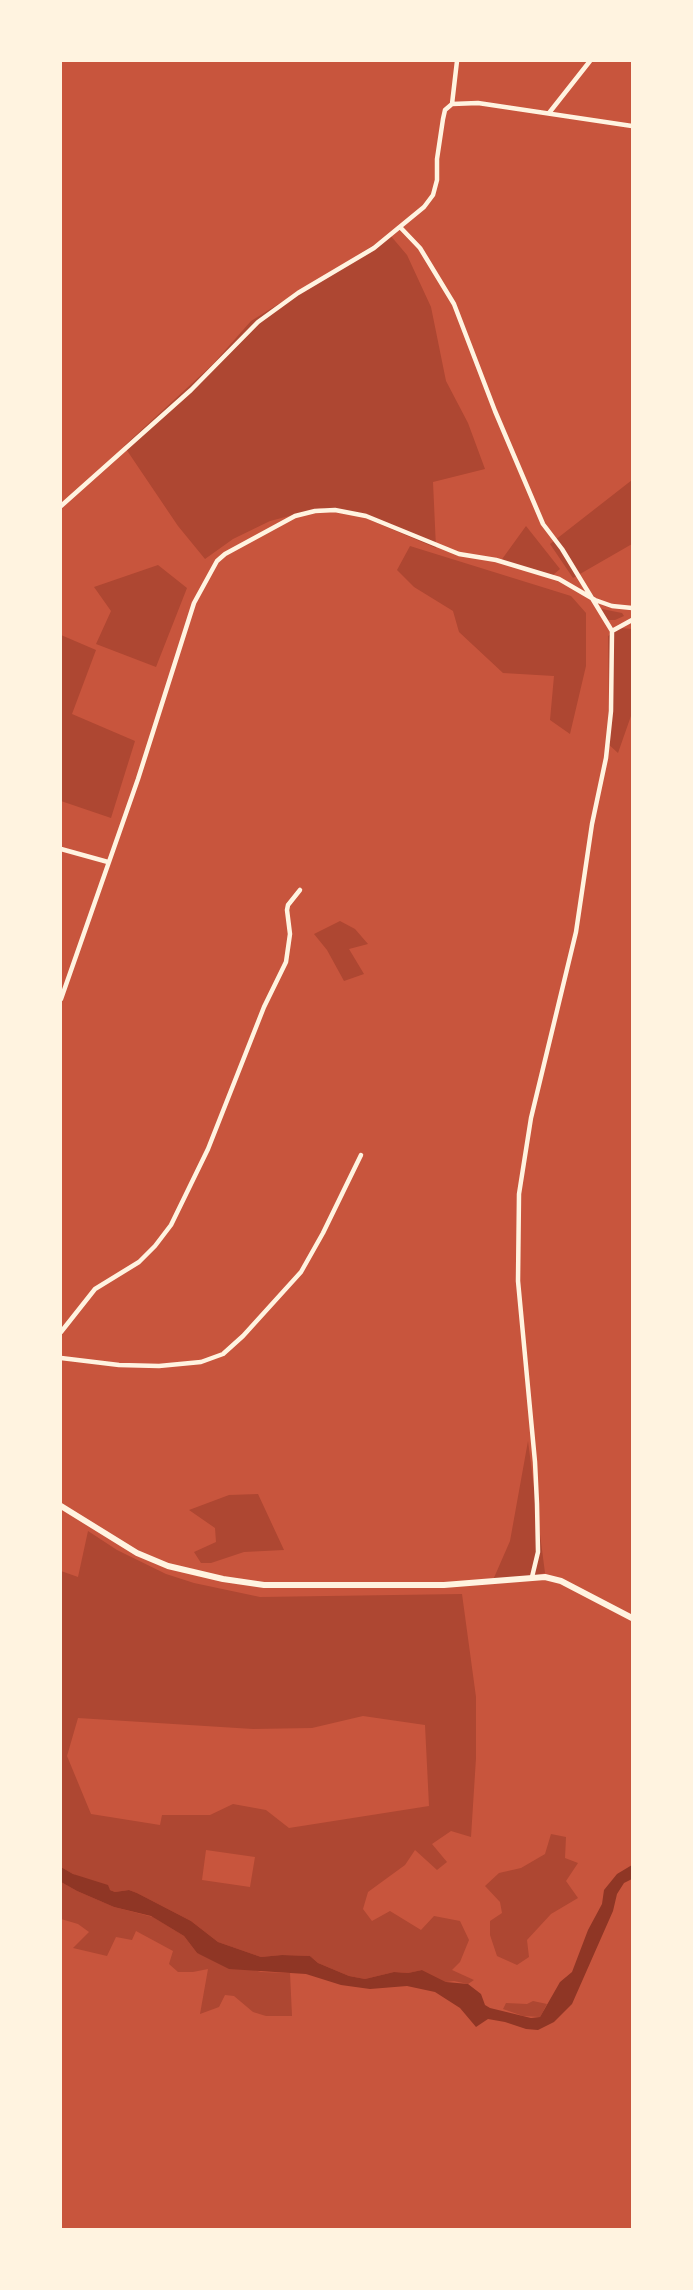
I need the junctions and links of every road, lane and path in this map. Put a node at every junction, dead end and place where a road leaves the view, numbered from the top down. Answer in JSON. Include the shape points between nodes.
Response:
{"nodes":[{"id":1,"x":457,"y":61,"type":"edge"},
{"id":2,"x":590,"y":61,"type":"edge"},
{"id":3,"x":452,"y":104,"type":"junction"},
{"id":4,"x":548,"y":113,"type":"junction"},
{"id":5,"x":632,"y":126,"type":"edge"},
{"id":6,"x":400,"y":226,"type":"junction"},
{"id":7,"x":61,"y":506,"type":"edge"},
{"id":8,"x":595,"y":600,"type":"junction"},
{"id":9,"x":632,"y":608,"type":"edge"},
{"id":10,"x":632,"y":620,"type":"edge"},
{"id":11,"x":612,"y":631,"type":"junction"},
{"id":12,"x":61,"y":849,"type":"edge"},
{"id":13,"x":108,"y":862,"type":"junction"},
{"id":14,"x":300,"y":890,"type":"dead end"},
{"id":15,"x":61,"y":999,"type":"edge"},
{"id":16,"x":361,"y":1155,"type":"dead end"},
{"id":17,"x":61,"y":1332,"type":"edge"},
{"id":18,"x":61,"y":1358,"type":"edge"},
{"id":19,"x":61,"y":1506,"type":"edge"},
{"id":20,"x":532,"y":1576,"type":"junction"},
{"id":21,"x":632,"y":1618,"type":"edge"}],
"edges":[{"from":1,"to":3,"type":"street"},
{"from":2,"to":4,"type":"street"},
{"from":3,"to":4,"type":"street","via":[[478,103]]},
{"from":3,"to":6,"type":"street","via":[[445,110],[443,119],[433,195],[424,207]]},
{"from":4,"to":5,"type":"street"},
{"from":6,"to":7,"type":"street","via":[[374,248],[298,292],[258,322],[191,390]]},
{"from":6,"to":8,"type":"street","via":[[420,248],[454,304],[543,524]]},
{"from":8,"to":9,"type":"street"},
{"from":8,"to":11,"type":"street"},
{"from":8,"to":13,"type":"street","via":[[558,579],[496,560],[459,554],[354,512],[315,511],[295,516],[254,538],[217,561],[201,587]]},
{"from":10,"to":11,"type":"street"},
{"from":11,"to":20,"type":"street","via":[[611,717],[606,758],[592,824],[576,932],[531,1118],[519,1194],[518,1281],[537,1512],[538,1552]]},
{"from":12,"to":13,"type":"street"},
{"from":13,"to":15,"type":"street"},
{"from":14,"to":17,"type":"street","via":[[287,910],[290,934],[286,962],[264,1007],[208,1149],[171,1226],[139,1262],[95,1289]]},
{"from":16,"to":18,"type":"street","via":[[301,1272],[223,1354],[201,1362],[159,1366]]},
{"from":19,"to":20,"type":"main road","via":[[137,1553],[168,1566],[223,1579],[264,1585],[444,1585]]},
{"from":20,"to":21,"type":"main road","via":[[561,1581]]}]}
